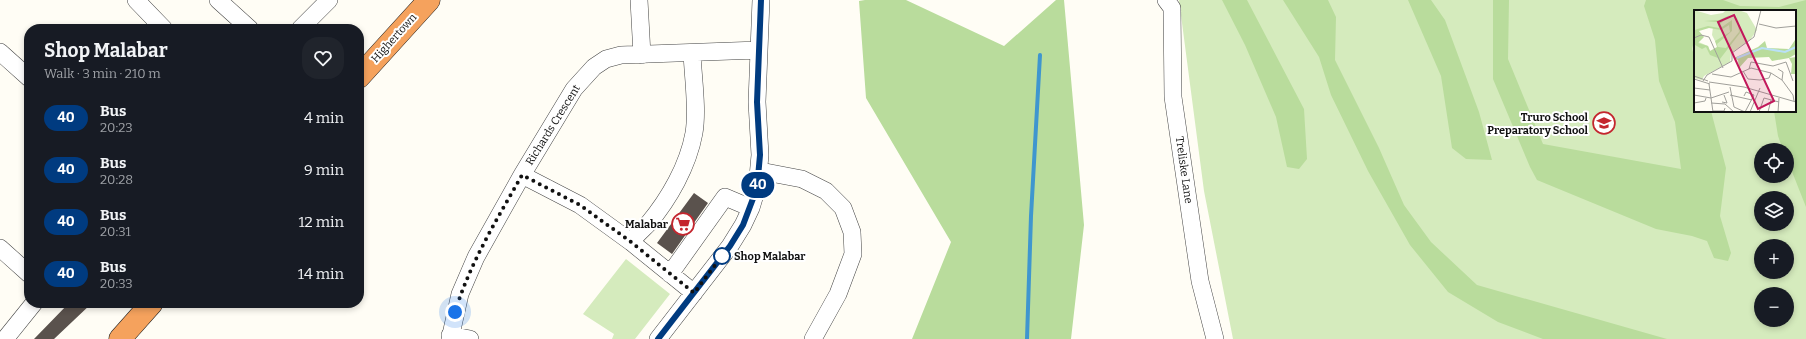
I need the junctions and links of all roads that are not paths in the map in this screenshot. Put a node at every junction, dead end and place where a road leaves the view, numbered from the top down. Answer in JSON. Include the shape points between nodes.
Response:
{"nodes":[{"id":1,"x":136,"y":0,"type":"edge"},
{"id":2,"x":218,"y":0,"type":"edge"},
{"id":3,"x":329,"y":0,"type":"edge"},
{"id":4,"x":429,"y":0,"type":"edge"},
{"id":5,"x":639,"y":0,"type":"edge"},
{"id":6,"x":761,"y":0,"type":"edge"},
{"id":7,"x":1166,"y":0,"type":"edge"},
{"id":8,"x":159,"y":24,"type":"edge"},
{"id":9,"x":244,"y":24,"type":"edge"},
{"id":10,"x":305,"y":24,"type":"edge"},
{"id":11,"x":759,"y":50,"type":"junction"},
{"id":12,"x":0,"y":52,"type":"edge"},
{"id":13,"x":692,"y":53,"type":"junction"},
{"id":14,"x":642,"y":55,"type":"junction"},
{"id":15,"x":364,"y":72,"type":"edge"},
{"id":16,"x":24,"y":74,"type":"edge"},
{"id":17,"x":760,"y":171,"type":"junction"},
{"id":18,"x":522,"y":175,"type":"junction"},
{"id":19,"x":751,"y":208,"type":"junction"},
{"id":20,"x":631,"y":242,"type":"junction"},
{"id":21,"x":0,"y":248,"type":"edge"},
{"id":22,"x":24,"y":270,"type":"edge"},
{"id":23,"x":670,"y":274,"type":"junction"},
{"id":24,"x":694,"y":293,"type":"junction"},
{"id":25,"x":30,"y":308,"type":"edge"},
{"id":26,"x":148,"y":308,"type":"edge"},
{"id":27,"x":450,"y":337,"type":"edge"},
{"id":28,"x":5,"y":339,"type":"edge"},
{"id":29,"x":120,"y":339,"type":"edge"},
{"id":30,"x":470,"y":339,"type":"edge"},
{"id":31,"x":658,"y":339,"type":"edge"},
{"id":32,"x":813,"y":339,"type":"edge"},
{"id":33,"x":1215,"y":339,"type":"edge"}],
"edges":[{"from":1,"to":8,"type":"street"},
{"from":2,"to":9,"type":"street"},
{"from":3,"to":10,"type":"street"},
{"from":4,"to":15,"type":"highway","name":"Highertown"},
{"from":5,"to":14,"type":"street"},
{"from":6,"to":11,"type":"street"},
{"from":7,"to":33,"type":"street","name":"Treliske Lane","via":[[1172,8],[1175,112],[1200,282]]},
{"from":11,"to":13,"type":"street","name":"Richards Crescent"},
{"from":11,"to":17,"type":"street","via":[[757,102]]},
{"from":12,"to":16,"type":"street"},
{"from":13,"to":14,"type":"street","name":"Richards Crescent"},
{"from":13,"to":20,"type":"street","via":[[694,132],[687,160],[659,209]]},
{"from":14,"to":18,"type":"street","name":"Richards Crescent","via":[[621,55],[606,59],[594,67],[574,89]]},
{"from":17,"to":19,"type":"street"},
{"from":17,"to":32,"type":"street","via":[[802,179],[826,191],[843,208],[852,232],[851,261],[838,294]]},
{"from":18,"to":20,"type":"street","via":[[580,205]]},
{"from":18,"to":27,"type":"street","name":"Richards Crescent","via":[[476,257],[460,294]]},
{"from":19,"to":23,"type":"street","via":[[725,197]]},
{"from":19,"to":24,"type":"street","via":[[730,246]]},
{"from":20,"to":23,"type":"street"},
{"from":21,"to":22,"type":"street"},
{"from":23,"to":24,"type":"street"},
{"from":24,"to":31,"type":"street"},
{"from":25,"to":28,"type":"street"},
{"from":26,"to":29,"type":"highway"},
{"from":27,"to":30,"type":"street"}]}
